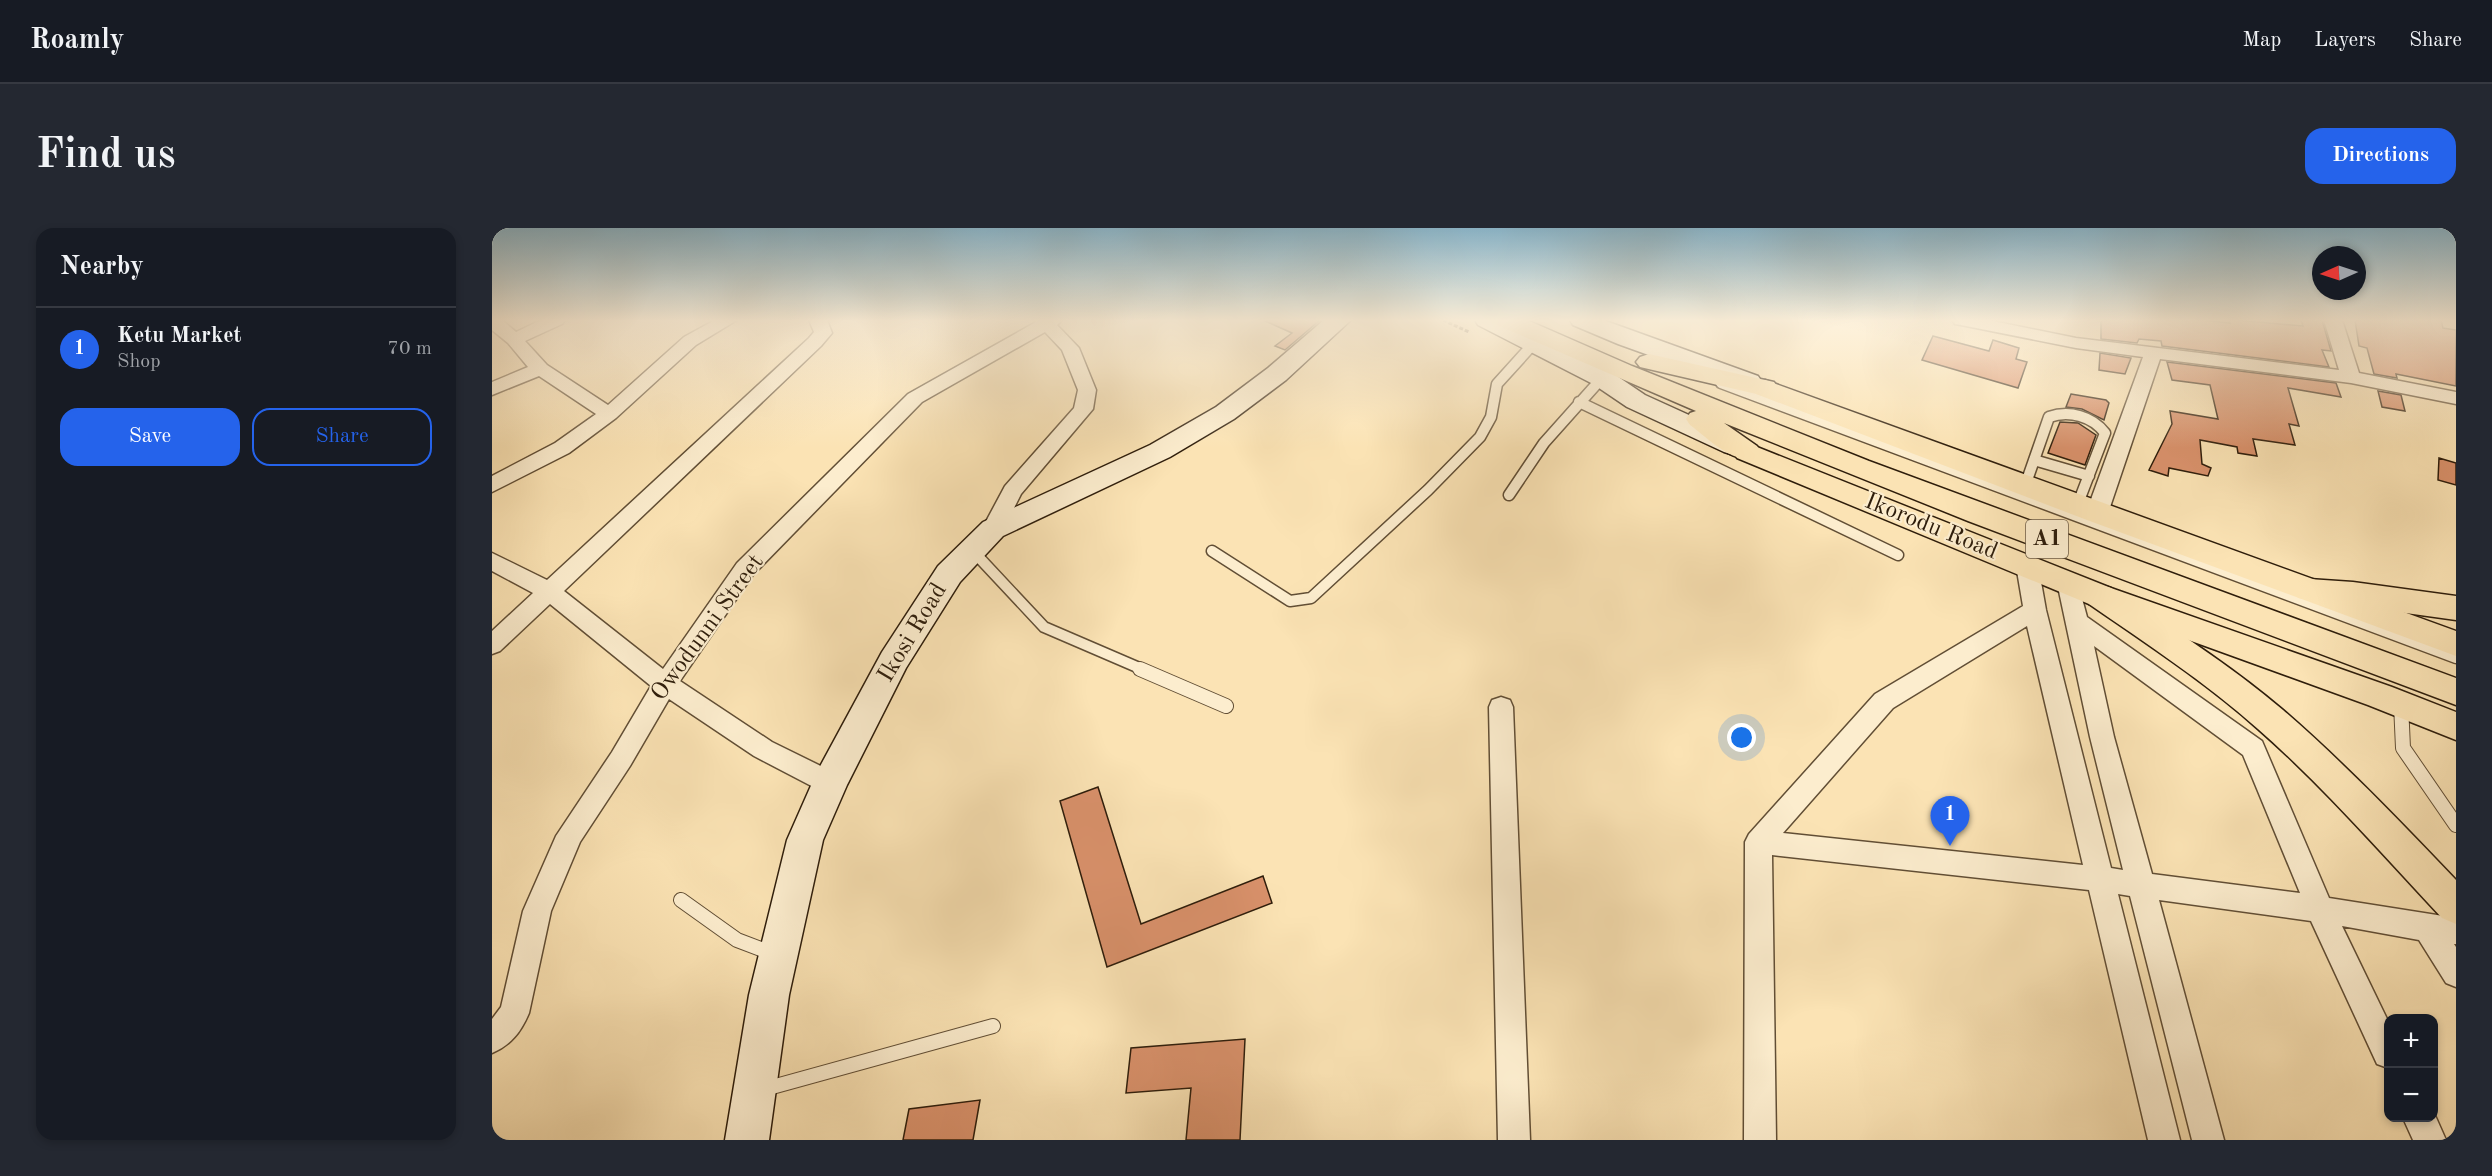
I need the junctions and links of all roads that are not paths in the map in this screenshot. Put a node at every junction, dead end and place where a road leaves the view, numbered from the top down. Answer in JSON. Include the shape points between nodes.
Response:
{"nodes":[{"id":1,"x":534,"y":363,"type":"edge"},
{"id":2,"x":664,"y":363,"type":"edge"},
{"id":3,"x":793,"y":363,"type":"edge"},
{"id":4,"x":976,"y":363,"type":"edge"},
{"id":5,"x":1076,"y":363,"type":"edge"},
{"id":6,"x":1290,"y":363,"type":"edge"},
{"id":7,"x":1514,"y":363,"type":"edge"},
{"id":8,"x":1576,"y":363,"type":"edge"},
{"id":9,"x":1622,"y":363,"type":"edge"},
{"id":10,"x":1623,"y":363,"type":"edge"},
{"id":11,"x":1672,"y":363,"type":"edge"},
{"id":12,"x":1703,"y":363,"type":"edge"},
{"id":13,"x":2149,"y":363,"type":"edge"},
{"id":14,"x":2232,"y":363,"type":"edge"},
{"id":15,"x":2346,"y":363,"type":"edge"},
{"id":16,"x":540,"y":369,"type":"junction"},
{"id":17,"x":1645,"y":371,"type":"junction"},
{"id":18,"x":1691,"y":371,"type":"junction"},
{"id":19,"x":2351,"y":377,"type":"junction"},
{"id":20,"x":1602,"y":378,"type":"junction"},
{"id":21,"x":1765,"y":387,"type":"junction"},
{"id":22,"x":492,"y":389,"type":"edge"},
{"id":23,"x":2456,"y":398,"type":"edge"},
{"id":24,"x":1579,"y":402,"type":"junction"},
{"id":25,"x":609,"y":414,"type":"junction"},
{"id":26,"x":1747,"y":452,"type":"junction"},
{"id":27,"x":2029,"y":473,"type":"junction"},
{"id":28,"x":2089,"y":476,"type":"junction"},
{"id":29,"x":492,"y":485,"type":"edge"},
{"id":30,"x":1509,"y":495,"type":"dead end"},
{"id":31,"x":2087,"y":510,"type":"junction"},
{"id":32,"x":983,"y":540,"type":"junction"},
{"id":33,"x":1212,"y":551,"type":"dead end"},
{"id":34,"x":1898,"y":555,"type":"dead end"},
{"id":35,"x":492,"y":561,"type":"edge"},
{"id":36,"x":2027,"y":565,"type":"junction"},
{"id":37,"x":2068,"y":582,"type":"junction"},
{"id":38,"x":2309,"y":590,"type":"junction"},
{"id":39,"x":548,"y":591,"type":"junction"},
{"id":40,"x":2100,"y":596,"type":"junction"},
{"id":41,"x":2456,"y":608,"type":"edge"},
{"id":42,"x":2035,"y":610,"type":"junction"},
{"id":43,"x":2076,"y":621,"type":"junction"},
{"id":44,"x":2456,"y":644,"type":"edge"},
{"id":45,"x":492,"y":645,"type":"edge"},
{"id":46,"x":2456,"y":658,"type":"edge"},
{"id":47,"x":2456,"y":672,"type":"edge"},
{"id":48,"x":665,"y":684,"type":"junction"},
{"id":49,"x":2456,"y":692,"type":"edge"},
{"id":50,"x":2456,"y":702,"type":"edge"},
{"id":51,"x":2401,"y":704,"type":"junction"},
{"id":52,"x":1226,"y":706,"type":"dead end"},
{"id":53,"x":1501,"y":707,"type":"dead end"},
{"id":54,"x":2456,"y":726,"type":"edge"},
{"id":55,"x":830,"y":783,"type":"junction"},
{"id":56,"x":2456,"y":825,"type":"edge"},
{"id":57,"x":1758,"y":842,"type":"junction"},
{"id":58,"x":2099,"y":879,"type":"junction"},
{"id":59,"x":2142,"y":886,"type":"junction"},
{"id":60,"x":681,"y":900,"type":"dead end"},
{"id":61,"x":2456,"y":906,"type":"edge"},
{"id":62,"x":2320,"y":909,"type":"junction"},
{"id":63,"x":2442,"y":930,"type":"edge"},
{"id":64,"x":778,"y":956,"type":"junction"},
{"id":65,"x":2456,"y":973,"type":"edge"},
{"id":66,"x":993,"y":1026,"type":"dead end"},
{"id":67,"x":492,"y":1038,"type":"edge"},
{"id":68,"x":2384,"y":1045,"type":"edge"},
{"id":69,"x":754,"y":1092,"type":"junction"},
{"id":70,"x":2421,"y":1122,"type":"edge"},
{"id":71,"x":747,"y":1140,"type":"edge"},
{"id":72,"x":1514,"y":1140,"type":"edge"},
{"id":73,"x":1760,"y":1140,"type":"edge"},
{"id":74,"x":2164,"y":1140,"type":"edge"},
{"id":75,"x":2208,"y":1140,"type":"edge"},
{"id":76,"x":2430,"y":1140,"type":"edge"}],
"edges":[{"from":1,"to":16,"type":"street"},
{"from":2,"to":25,"type":"street"},
{"from":3,"to":39,"type":"street"},
{"from":4,"to":48,"type":"street","name":"Owodunni Street","via":[[915,398],[745,569]]},
{"from":5,"to":32,"type":"street","via":[[1088,390],[1083,409],[1012,491]]},
{"from":6,"to":32,"type":"street","name":"Ikosi Road","via":[[1225,413],[1160,451]]},
{"from":7,"to":33,"type":"lane","via":[[1497,384],[1491,417],[1480,437],[1311,598],[1290,602]]},
{"from":8,"to":20,"type":"street","name":"Ikorodu Road"},
{"from":9,"to":17,"type":"main road","name":"Ikorodu Road","number":"A1"},
{"from":10,"to":17,"type":"main road","name":"Ikorodu Road","number":"A1"},
{"from":11,"to":18,"type":"lane"},
{"from":12,"to":21,"type":"street"},
{"from":13,"to":31,"type":"street"},
{"from":14,"to":19,"type":"street"},
{"from":15,"to":19,"type":"street"},
{"from":16,"to":22,"type":"street"},
{"from":16,"to":25,"type":"street"},
{"from":17,"to":18,"type":"main road"},
{"from":17,"to":26,"type":"main road"},
{"from":17,"to":47,"type":"main road","name":"Ikorodu Road","number":"A1"},
{"from":17,"to":49,"type":"main road","name":"Ikorodu Road","number":"A1","via":[[1733,419],[1877,476]]},
{"from":17,"to":50,"type":"lane","via":[[1740,426]]},
{"from":18,"to":21,"type":"main road"},
{"from":18,"to":46,"type":"lane"},
{"from":19,"to":23,"type":"street"},
{"from":20,"to":24,"type":"lane"},
{"from":20,"to":26,"type":"street","name":"Ikorodu Road","via":[[1636,401]]},
{"from":21,"to":27,"type":"main road"},
{"from":24,"to":30,"type":"lane","via":[[1530,461]]},
{"from":24,"to":34,"type":"lane"},
{"from":25,"to":29,"type":"street","via":[[562,448]]},
{"from":26,"to":36,"type":"main road","name":"Ikorodu Road"},
{"from":27,"to":28,"type":"lane"},
{"from":27,"to":28,"type":"lane","via":[[2049,417],[2067,413],[2102,426],[2105,433]]},
{"from":27,"to":31,"type":"main road"},
{"from":28,"to":31,"type":"lane"},
{"from":31,"to":38,"type":"main road"},
{"from":32,"to":52,"type":"lane","via":[[1044,627]]},
{"from":32,"to":55,"type":"street","name":"Ikosi Road","via":[[949,574],[893,662]]},
{"from":35,"to":39,"type":"street"},
{"from":36,"to":37,"type":"main road","name":"Ikorodu Road"},
{"from":36,"to":42,"type":"street"},
{"from":37,"to":40,"type":"main road","name":"Ikorodu Road"},
{"from":37,"to":43,"type":"street"},
{"from":38,"to":41,"type":"main road"},
{"from":38,"to":44,"type":"main road"},
{"from":39,"to":45,"type":"street"},
{"from":39,"to":48,"type":"street"},
{"from":40,"to":51,"type":"main road","name":"Ikorodu Road"},
{"from":40,"to":61,"type":"main road","via":[[2208,668],[2269,717],[2329,772]]},
{"from":42,"to":57,"type":"street","via":[[1884,701]]},
{"from":42,"to":58,"type":"street"},
{"from":43,"to":59,"type":"street"},
{"from":43,"to":62,"type":"street","via":[[2253,748]]},
{"from":48,"to":55,"type":"street","via":[[763,749]]},
{"from":48,"to":67,"type":"street","name":"Owodunni Street","via":[[569,836],[537,911],[514,1013]]},
{"from":51,"to":54,"type":"main road","name":"Ikorodu Road"},
{"from":51,"to":56,"type":"lane","via":[[2403,748]]},
{"from":53,"to":72,"type":"street"},
{"from":55,"to":64,"type":"street","name":"Ikosi Road","via":[[805,840]]},
{"from":57,"to":58,"type":"street"},
{"from":57,"to":73,"type":"street"},
{"from":58,"to":59,"type":"street"},
{"from":58,"to":74,"type":"street"},
{"from":59,"to":62,"type":"street"},
{"from":59,"to":75,"type":"street"},
{"from":60,"to":64,"type":"lane","via":[[737,940]]},
{"from":62,"to":63,"type":"street"},
{"from":62,"to":68,"type":"street"},
{"from":63,"to":65,"type":"street"},
{"from":64,"to":69,"type":"street","name":"Ikosi Road"},
{"from":66,"to":69,"type":"lane"},
{"from":69,"to":71,"type":"street","name":"Ikosi Road"},
{"from":70,"to":76,"type":"street"}]}
